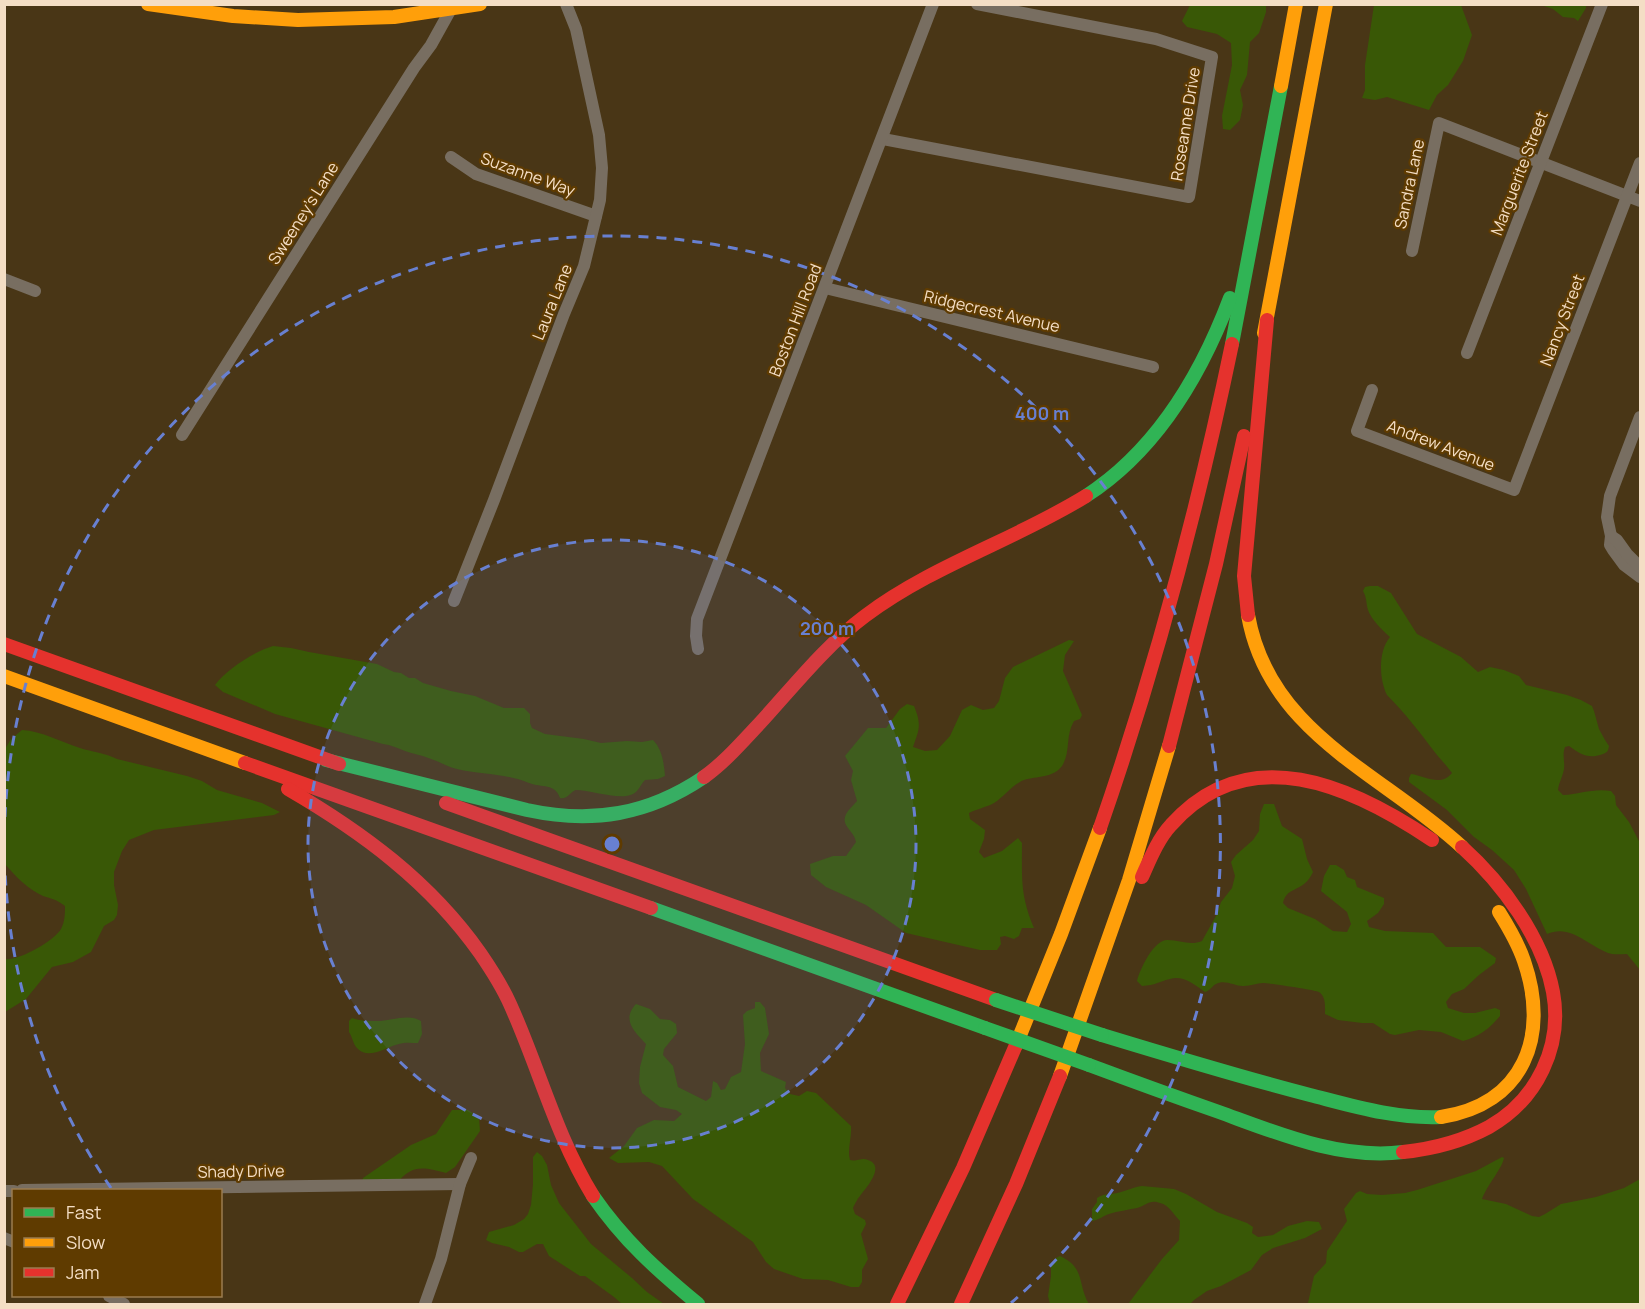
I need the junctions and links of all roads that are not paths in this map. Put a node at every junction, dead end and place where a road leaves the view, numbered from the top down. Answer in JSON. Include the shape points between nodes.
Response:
{"nodes":[{"id":1,"x":148,"y":4,"type":"edge"},
{"id":2,"x":365,"y":4,"type":"edge"},
{"id":3,"x":480,"y":4,"type":"edge"},
{"id":4,"x":566,"y":4,"type":"edge"},
{"id":5,"x":933,"y":4,"type":"edge"},
{"id":6,"x":977,"y":4,"type":"edge"},
{"id":7,"x":1296,"y":4,"type":"edge"},
{"id":8,"x":1326,"y":4,"type":"edge"},
{"id":9,"x":1602,"y":4,"type":"edge"},
{"id":10,"x":451,"y":9,"type":"junction"},
{"id":11,"x":359,"y":18,"type":"junction"},
{"id":12,"x":883,"y":139,"type":"junction"},
{"id":13,"x":452,"y":157,"type":"dead end"},
{"id":14,"x":1541,"y":162,"type":"junction"},
{"id":15,"x":1641,"y":163,"type":"edge"},
{"id":16,"x":1628,"y":196,"type":"junction"},
{"id":17,"x":1641,"y":201,"type":"edge"},
{"id":18,"x":596,"y":216,"type":"junction"},
{"id":19,"x":1256,"y":223,"type":"junction"},
{"id":20,"x":1412,"y":251,"type":"dead end"},
{"id":21,"x":4,"y":279,"type":"edge"},
{"id":22,"x":825,"y":288,"type":"junction"},
{"id":23,"x":35,"y":291,"type":"dead end"},
{"id":24,"x":1267,"y":320,"type":"junction"},
{"id":25,"x":1467,"y":353,"type":"dead end"},
{"id":26,"x":1153,"y":367,"type":"dead end"},
{"id":27,"x":1372,"y":390,"type":"dead end"},
{"id":28,"x":1641,"y":417,"type":"edge"},
{"id":29,"x":182,"y":435,"type":"dead end"},
{"id":30,"x":1514,"y":490,"type":"joint"},
{"id":31,"x":1611,"y":536,"type":"junction"},
{"id":32,"x":1641,"y":567,"type":"edge"},
{"id":33,"x":1641,"y":577,"type":"edge"},
{"id":34,"x":454,"y":601,"type":"dead end"},
{"id":35,"x":4,"y":644,"type":"edge"},
{"id":36,"x":698,"y":649,"type":"dead end"},
{"id":37,"x":4,"y":676,"type":"edge"},
{"id":38,"x":223,"y":754,"type":"junction"},
{"id":39,"x":326,"y":760,"type":"junction"},
{"id":40,"x":1441,"y":848,"type":"dead end"},
{"id":41,"x":1493,"y":904,"type":"dead end"},
{"id":42,"x":1088,"y":999,"type":"junction"},
{"id":43,"x":471,"y":1158,"type":"dead end"},
{"id":44,"x":460,"y":1184,"type":"junction"},
{"id":45,"x":147,"y":1189,"type":"edge"},
{"id":46,"x":111,"y":1297,"type":"edge"},
{"id":47,"x":124,"y":1305,"type":"edge"},
{"id":48,"x":426,"y":1305,"type":"edge"},
{"id":49,"x":698,"y":1305,"type":"edge"},
{"id":50,"x":897,"y":1305,"type":"edge"},
{"id":51,"x":960,"y":1305,"type":"edge"}],
"edges":[{"from":1,"to":11,"type":"main road","via":[[298,20]]},
{"from":2,"to":11,"type":"street"},
{"from":3,"to":10,"type":"main road"},
{"from":4,"to":18,"type":"street","name":"Laura Lane","via":[[576,29],[599,135],[602,168]]},
{"from":5,"to":12,"type":"street","name":"Boston Hill Road"},
{"from":6,"to":12,"type":"street","name":"Roseanne Drive","via":[[1156,39],[1212,57],[1189,197]]},
{"from":7,"to":19,"type":"main road"},
{"from":8,"to":24,"type":"main road"},
{"from":9,"to":14,"type":"street","name":"Marguerite Street"},
{"from":10,"to":11,"type":"main road"},
{"from":10,"to":29,"type":"street","name":"Sweeney's Lane"},
{"from":12,"to":22,"type":"street","name":"Boston Hill Road"},
{"from":13,"to":18,"type":"street","name":"Suzanne Way","via":[[476,174]]},
{"from":14,"to":16,"type":"street"},
{"from":14,"to":20,"type":"street","name":"Sandra Lane","via":[[1439,123]]},
{"from":14,"to":25,"type":"street","name":"Marguerite Street"},
{"from":15,"to":16,"type":"street","name":"Nancy Street"},
{"from":16,"to":17,"type":"street"},
{"from":16,"to":30,"type":"street","name":"Nancy Street"},
{"from":18,"to":34,"type":"street","name":"Laura Lane","via":[[584,266]]},
{"from":19,"to":39,"type":"main road","via":[[1227,309],[1205,359],[1167,421],[1134,457],[1072,504],[921,581],[872,611],[827,651],[728,757],[685,790],[656,804],[623,813],[591,817],[557,815]]},
{"from":19,"to":50,"type":"main road","via":[[1215,424],[1180,568],[1118,776],[1023,1031],[950,1197]]},
{"from":21,"to":23,"type":"street"},
{"from":22,"to":26,"type":"street","name":"Ridgecrest Avenue"},
{"from":22,"to":36,"type":"street","name":"Boston Hill Road","via":[[697,619]]},
{"from":24,"to":38,"type":"main road","bridge":true,"via":[[1245,567],[1244,592],[1253,640],[1281,696],[1307,725],[1452,838],[1496,883],[1538,948],[1554,996],[1554,1040],[1540,1077],[1504,1117],[1477,1132],[1448,1144],[1398,1153],[1352,1152],[1303,1142]]},
{"from":24,"to":42,"type":"main road","via":[[1231,501],[1194,657],[1149,818]]},
{"from":27,"to":30,"type":"street","name":"Andrew Avenue","via":[[1357,430]]},
{"from":28,"to":31,"type":"street","via":[[1608,503]]},
{"from":31,"to":32,"type":"street"},
{"from":31,"to":33,"type":"street","via":[[1610,545],[1616,556]]},
{"from":35,"to":39,"type":"main road"},
{"from":37,"to":38,"type":"main road"},
{"from":38,"to":49,"type":"main road","via":[[363,835],[402,867],[460,926],[488,963],[509,1002],[564,1142],[590,1191],[634,1248]]},
{"from":39,"to":41,"type":"main road","bridge":true,"via":[[996,1000],[1240,1077],[1390,1115],[1420,1118],[1472,1110],[1495,1097],[1513,1079],[1526,1057],[1533,1001],[1527,969],[1510,929]]},
{"from":40,"to":42,"type":"main road","via":[[1379,806],[1325,784],[1269,776],[1248,778],[1209,792],[1165,834]]},
{"from":42,"to":51,"type":"main road","via":[[1046,1114]]},
{"from":43,"to":44,"type":"street"},
{"from":44,"to":45,"type":"street","name":"Shady Drive"},
{"from":44,"to":48,"type":"street"},
{"from":46,"to":47,"type":"street"}]}
